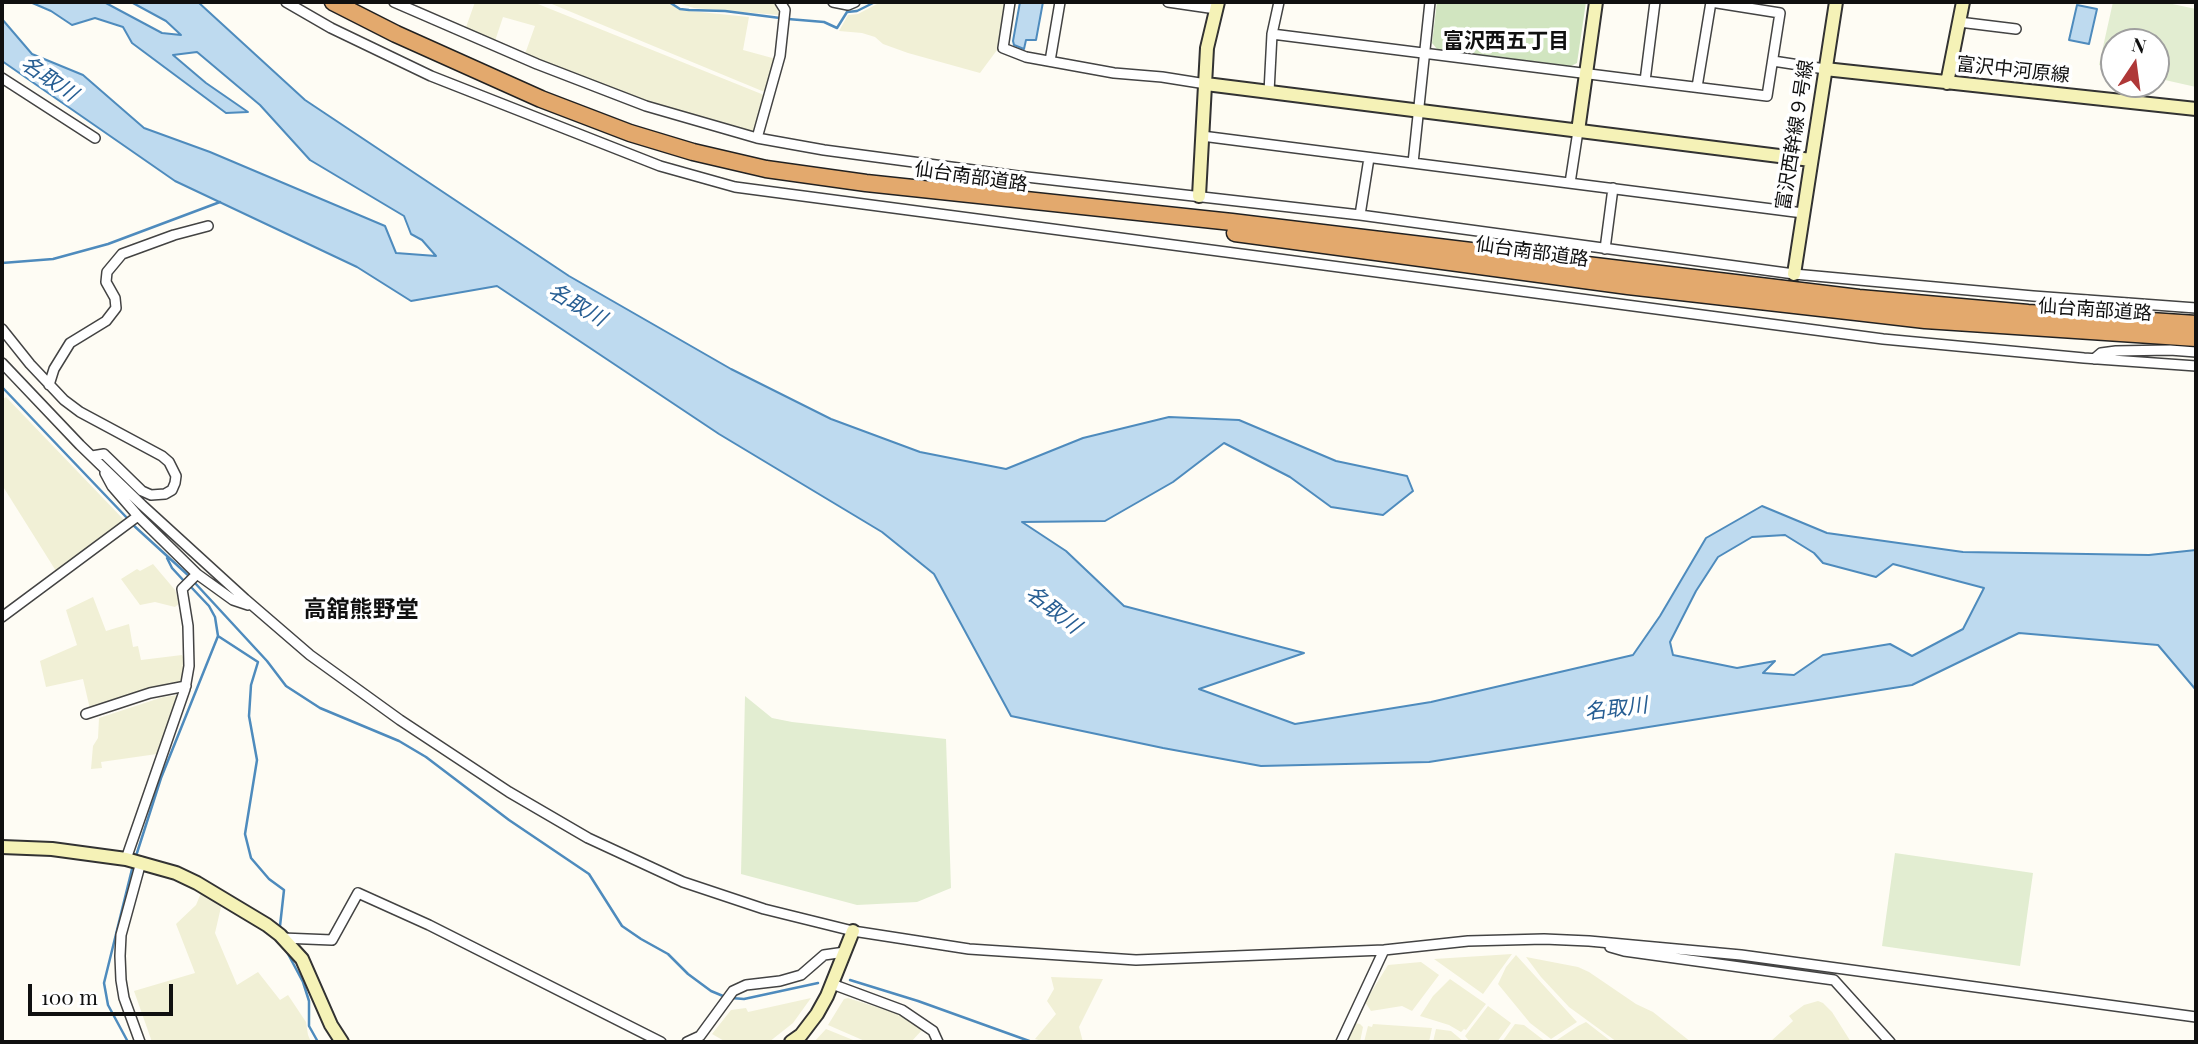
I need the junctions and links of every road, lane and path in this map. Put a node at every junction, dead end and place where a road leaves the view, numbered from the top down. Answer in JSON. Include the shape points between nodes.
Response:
{"nodes":[{"id":1,"x":286,"y":2,"type":"edge"},
{"id":2,"x":333,"y":2,"type":"edge"},
{"id":3,"x":394,"y":2,"type":"edge"},
{"id":4,"x":780,"y":2,"type":"edge"},
{"id":5,"x":833,"y":2,"type":"edge"},
{"id":6,"x":855,"y":2,"type":"edge"},
{"id":7,"x":1010,"y":2,"type":"edge"},
{"id":8,"x":1060,"y":2,"type":"edge"},
{"id":9,"x":1168,"y":2,"type":"edge"},
{"id":10,"x":1279,"y":2,"type":"edge"},
{"id":11,"x":1430,"y":2,"type":"edge"},
{"id":12,"x":1596,"y":2,"type":"edge"},
{"id":13,"x":1655,"y":2,"type":"edge"},
{"id":14,"x":1836,"y":2,"type":"edge"},
{"id":15,"x":1963,"y":2,"type":"edge"},
{"id":16,"x":1217,"y":5,"type":"edge"},
{"id":17,"x":1959,"y":22,"type":"junction"},
{"id":18,"x":2016,"y":29,"type":"dead end"},
{"id":19,"x":1272,"y":34,"type":"junction"},
{"id":20,"x":1425,"y":53,"type":"junction"},
{"id":21,"x":1050,"y":61,"type":"junction"},
{"id":22,"x":1773,"y":61,"type":"junction"},
{"id":23,"x":1825,"y":69,"type":"junction"},
{"id":24,"x":1586,"y":73,"type":"junction"},
{"id":25,"x":2,"y":78,"type":"edge"},
{"id":26,"x":1645,"y":80,"type":"junction"},
{"id":27,"x":1947,"y":83,"type":"junction"},
{"id":28,"x":1206,"y":84,"type":"junction"},
{"id":29,"x":1698,"y":87,"type":"junction"},
{"id":30,"x":1269,"y":92,"type":"junction"},
{"id":31,"x":2196,"y":108,"type":"edge"},
{"id":32,"x":1418,"y":111,"type":"junction"},
{"id":33,"x":1578,"y":131,"type":"junction"},
{"id":34,"x":1202,"y":136,"type":"junction"},
{"id":35,"x":95,"y":138,"type":"dead end"},
{"id":36,"x":757,"y":138,"type":"junction"},
{"id":37,"x":1368,"y":158,"type":"junction"},
{"id":38,"x":1811,"y":160,"type":"junction"},
{"id":39,"x":1413,"y":163,"type":"junction"},
{"id":40,"x":866,"y":183,"type":"junction"},
{"id":41,"x":1570,"y":183,"type":"junction"},
{"id":42,"x":1613,"y":188,"type":"junction"},
{"id":43,"x":1199,"y":196,"type":"junction"},
{"id":44,"x":1803,"y":213,"type":"junction"},
{"id":45,"x":1360,"y":215,"type":"junction"},
{"id":46,"x":208,"y":226,"type":"dead end"},
{"id":47,"x":1605,"y":249,"type":"junction"},
{"id":48,"x":1794,"y":274,"type":"junction"},
{"id":49,"x":2196,"y":307,"type":"edge"},
{"id":50,"x":2196,"y":324,"type":"edge"},
{"id":51,"x":2,"y":329,"type":"edge"},
{"id":52,"x":2196,"y":338,"type":"edge"},
{"id":53,"x":2196,"y":352,"type":"edge"},
{"id":54,"x":2094,"y":359,"type":"junction"},
{"id":55,"x":2,"y":363,"type":"edge"},
{"id":56,"x":2196,"y":366,"type":"edge"},
{"id":57,"x":49,"y":385,"type":"junction"},
{"id":58,"x":95,"y":459,"type":"junction"},
{"id":59,"x":133,"y":520,"type":"junction"},
{"id":60,"x":197,"y":575,"type":"junction"},
{"id":61,"x":254,"y":607,"type":"junction"},
{"id":62,"x":2,"y":617,"type":"edge"},
{"id":63,"x":186,"y":686,"type":"junction"},
{"id":64,"x":86,"y":714,"type":"dead end"},
{"id":65,"x":2,"y":847,"type":"edge"},
{"id":66,"x":134,"y":861,"type":"junction"},
{"id":67,"x":853,"y":931,"type":"junction"},
{"id":68,"x":282,"y":938,"type":"junction"},
{"id":69,"x":1589,"y":941,"type":"junction"},
{"id":70,"x":1384,"y":950,"type":"junction"},
{"id":71,"x":845,"y":952,"type":"junction"},
{"id":72,"x":832,"y":984,"type":"junction"},
{"id":73,"x":2196,"y":1017,"type":"edge"},
{"id":74,"x":140,"y":1042,"type":"edge"},
{"id":75,"x":342,"y":1042,"type":"edge"},
{"id":76,"x":661,"y":1042,"type":"edge"},
{"id":77,"x":687,"y":1042,"type":"edge"},
{"id":78,"x":791,"y":1042,"type":"edge"},
{"id":79,"x":938,"y":1042,"type":"edge"},
{"id":80,"x":1341,"y":1042,"type":"edge"},
{"id":81,"x":1890,"y":1042,"type":"edge"}],
"edges":[{"from":1,"to":54,"type":"street","via":[[431,76],[660,166],[735,187],[1883,339]]},
{"from":2,"to":40,"type":"highway","name":"仙台南部道路","via":[[461,64],[630,133],[766,169]]},
{"from":3,"to":36,"type":"street","via":[[646,106]]},
{"from":4,"to":36,"type":"street","via":[[785,10],[780,56]]},
{"from":5,"to":6,"type":"street"},
{"from":7,"to":21,"type":"street","via":[[1003,48]]},
{"from":8,"to":21,"type":"street"},
{"from":9,"to":16,"type":"street"},
{"from":10,"to":19,"type":"street"},
{"from":11,"to":20,"type":"street"},
{"from":12,"to":24,"type":"street"},
{"from":13,"to":26,"type":"street"},
{"from":14,"to":23,"type":"street","name":"富沢西幹線９号線"},
{"from":15,"to":17,"type":"street"},
{"from":16,"to":28,"type":"street","via":[[1207,48]]},
{"from":17,"to":18,"type":"street"},
{"from":17,"to":27,"type":"street"},
{"from":19,"to":20,"type":"street"},
{"from":19,"to":30,"type":"street"},
{"from":20,"to":24,"type":"street"},
{"from":20,"to":32,"type":"street"},
{"from":21,"to":28,"type":"street"},
{"from":22,"to":23,"type":"street"},
{"from":22,"to":29,"type":"street","via":[[1767,96]]},
{"from":22,"to":29,"type":"street","via":[[1780,13],[1711,2]]},
{"from":23,"to":27,"type":"street","name":"富沢中河原線"},
{"from":23,"to":38,"type":"street","name":"富沢西幹線９号線"},
{"from":24,"to":26,"type":"street"},
{"from":24,"to":33,"type":"street"},
{"from":25,"to":35,"type":"street"},
{"from":26,"to":29,"type":"street"},
{"from":27,"to":31,"type":"street","name":"富沢中河原線"},
{"from":28,"to":30,"type":"street"},
{"from":28,"to":34,"type":"street"},
{"from":30,"to":32,"type":"street"},
{"from":32,"to":33,"type":"street"},
{"from":32,"to":39,"type":"street"},
{"from":33,"to":38,"type":"street"},
{"from":33,"to":41,"type":"street"},
{"from":34,"to":37,"type":"street"},
{"from":34,"to":43,"type":"street"},
{"from":36,"to":43,"type":"street","via":[[1018,176]]},
{"from":37,"to":39,"type":"street"},
{"from":37,"to":45,"type":"street"},
{"from":38,"to":44,"type":"street","name":"富沢西幹線９号線"},
{"from":39,"to":41,"type":"street"},
{"from":40,"to":50,"type":"highway","name":"仙台南部道路","via":[[1859,298]]},
{"from":40,"to":52,"type":"highway","name":"仙台南部道路","via":[[1628,286],[1925,320]]},
{"from":41,"to":42,"type":"street"},
{"from":42,"to":44,"type":"street"},
{"from":42,"to":47,"type":"street"},
{"from":43,"to":45,"type":"street"},
{"from":44,"to":48,"type":"street","name":"富沢西幹線９号線"},
{"from":45,"to":47,"type":"street"},
{"from":46,"to":57,"type":"street","via":[[122,254],[107,272],[116,308],[106,321],[70,343]]},
{"from":47,"to":48,"type":"street"},
{"from":48,"to":49,"type":"street"},
{"from":51,"to":57,"type":"street"},
{"from":53,"to":54,"type":"street","via":[[2116,351]]},
{"from":54,"to":56,"type":"street"},
{"from":55,"to":58,"type":"street"},
{"from":57,"to":58,"type":"street","via":[[80,412],[162,456],[172,468],[175,483],[165,494],[151,495],[104,454]]},
{"from":58,"to":59,"type":"street"},
{"from":58,"to":61,"type":"street"},
{"from":59,"to":60,"type":"street"},
{"from":59,"to":62,"type":"street"},
{"from":60,"to":61,"type":"street","via":[[233,600]]},
{"from":60,"to":63,"type":"street","via":[[182,589],[189,666]]},
{"from":61,"to":67,"type":"street","via":[[310,655],[400,720],[588,838],[683,882],[764,909]]},
{"from":63,"to":64,"type":"street"},
{"from":63,"to":66,"type":"street"},
{"from":65,"to":66,"type":"street","via":[[84,852]]},
{"from":66,"to":68,"type":"street","via":[[197,883]]},
{"from":66,"to":74,"type":"street","via":[[120,956],[124,998]]},
{"from":67,"to":70,"type":"street","via":[[969,949],[1136,960]]},
{"from":67,"to":71,"type":"street"},
{"from":68,"to":75,"type":"street","via":[[302,959]]},
{"from":68,"to":76,"type":"street","via":[[332,940],[358,893]]},
{"from":69,"to":70,"type":"street","via":[[1468,941]]},
{"from":69,"to":73,"type":"street","via":[[1741,955]]},
{"from":69,"to":81,"type":"street","via":[[1624,951],[1834,980]]},
{"from":70,"to":80,"type":"street"},
{"from":71,"to":72,"type":"street"},
{"from":71,"to":77,"type":"street","via":[[824,955],[801,975],[733,991],[700,1036]]},
{"from":72,"to":78,"type":"street","via":[[817,1014]]},
{"from":72,"to":79,"type":"street","via":[[902,1010],[933,1031]]}]}
